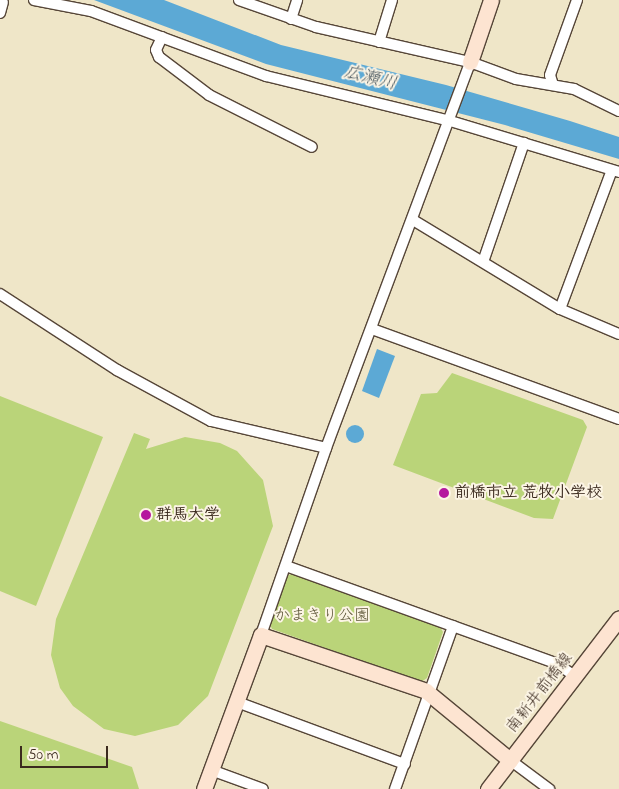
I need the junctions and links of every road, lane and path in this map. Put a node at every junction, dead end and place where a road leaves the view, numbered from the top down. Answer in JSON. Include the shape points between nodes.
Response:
{"nodes":[{"id":1,"x":34,"y":0,"type":"edge"},
{"id":2,"x":239,"y":0,"type":"edge"},
{"id":3,"x":297,"y":0,"type":"edge"},
{"id":4,"x":392,"y":0,"type":"edge"},
{"id":5,"x":491,"y":0,"type":"edge"},
{"id":6,"x":577,"y":0,"type":"edge"},
{"id":7,"x":291,"y":19,"type":"junction"},
{"id":8,"x":162,"y":37,"type":"junction"},
{"id":9,"x":379,"y":42,"type":"junction"},
{"id":10,"x":470,"y":62,"type":"junction"},
{"id":11,"x":553,"y":85,"type":"junction"},
{"id":12,"x":619,"y":111,"type":"edge"},
{"id":13,"x":447,"y":117,"type":"junction"},
{"id":14,"x":524,"y":143,"type":"junction"},
{"id":15,"x":312,"y":147,"type":"dead end"},
{"id":16,"x":615,"y":171,"type":"edge"},
{"id":17,"x":413,"y":220,"type":"junction"},
{"id":18,"x":484,"y":259,"type":"junction"},
{"id":19,"x":0,"y":294,"type":"edge"},
{"id":20,"x":560,"y":308,"type":"junction"},
{"id":21,"x":372,"y":329,"type":"junction"},
{"id":22,"x":619,"y":334,"type":"edge"},
{"id":23,"x":619,"y":419,"type":"edge"},
{"id":24,"x":326,"y":448,"type":"junction"},
{"id":25,"x":286,"y":566,"type":"junction"},
{"id":26,"x":619,"y":618,"type":"edge"},
{"id":27,"x":452,"y":626,"type":"junction"},
{"id":28,"x":261,"y":635,"type":"junction"},
{"id":29,"x":576,"y":677,"type":"junction"},
{"id":30,"x":432,"y":694,"type":"junction"},
{"id":31,"x":238,"y":702,"type":"junction"},
{"id":32,"x":510,"y":760,"type":"junction"},
{"id":33,"x":405,"y":764,"type":"junction"},
{"id":34,"x":212,"y":770,"type":"junction"},
{"id":35,"x":204,"y":789,"type":"edge"},
{"id":36,"x":263,"y":789,"type":"edge"},
{"id":37,"x":395,"y":789,"type":"edge"},
{"id":38,"x":488,"y":789,"type":"edge"},
{"id":39,"x":549,"y":789,"type":"edge"}],
"edges":[{"from":1,"to":8,"type":"street","via":[[91,11]]},
{"from":2,"to":7,"type":"street"},
{"from":3,"to":7,"type":"street"},
{"from":4,"to":9,"type":"street"},
{"from":5,"to":10,"type":"street"},
{"from":6,"to":11,"type":"street","via":[[550,75]]},
{"from":7,"to":9,"type":"street"},
{"from":8,"to":13,"type":"street","via":[[266,76]]},
{"from":8,"to":15,"type":"street","via":[[156,50],[159,58],[209,95]]},
{"from":9,"to":10,"type":"street"},
{"from":10,"to":11,"type":"street","via":[[516,79]]},
{"from":10,"to":13,"type":"street"},
{"from":11,"to":12,"type":"street","via":[[574,89]]},
{"from":13,"to":14,"type":"street"},
{"from":13,"to":17,"type":"street"},
{"from":14,"to":16,"type":"street"},
{"from":14,"to":18,"type":"street"},
{"from":16,"to":20,"type":"street"},
{"from":17,"to":18,"type":"street"},
{"from":17,"to":21,"type":"street"},
{"from":18,"to":20,"type":"street"},
{"from":19,"to":24,"type":"street","via":[[116,370],[211,421]]},
{"from":20,"to":22,"type":"street"},
{"from":21,"to":23,"type":"street"},
{"from":21,"to":24,"type":"street"},
{"from":24,"to":25,"type":"street"},
{"from":25,"to":27,"type":"street"},
{"from":25,"to":28,"type":"street"},
{"from":26,"to":29,"type":"street","name":"南新井前橋線"},
{"from":27,"to":29,"type":"street","via":[[556,663]]},
{"from":27,"to":30,"type":"street"},
{"from":28,"to":30,"type":"street"},
{"from":28,"to":31,"type":"street"},
{"from":29,"to":32,"type":"street","name":"南新井前橋線"},
{"from":30,"to":32,"type":"street"},
{"from":30,"to":33,"type":"street"},
{"from":31,"to":33,"type":"street"},
{"from":31,"to":34,"type":"street"},
{"from":32,"to":38,"type":"street","name":"南新井前橋線"},
{"from":32,"to":39,"type":"street"},
{"from":33,"to":37,"type":"street"},
{"from":34,"to":35,"type":"street"},
{"from":34,"to":36,"type":"street"}]}
